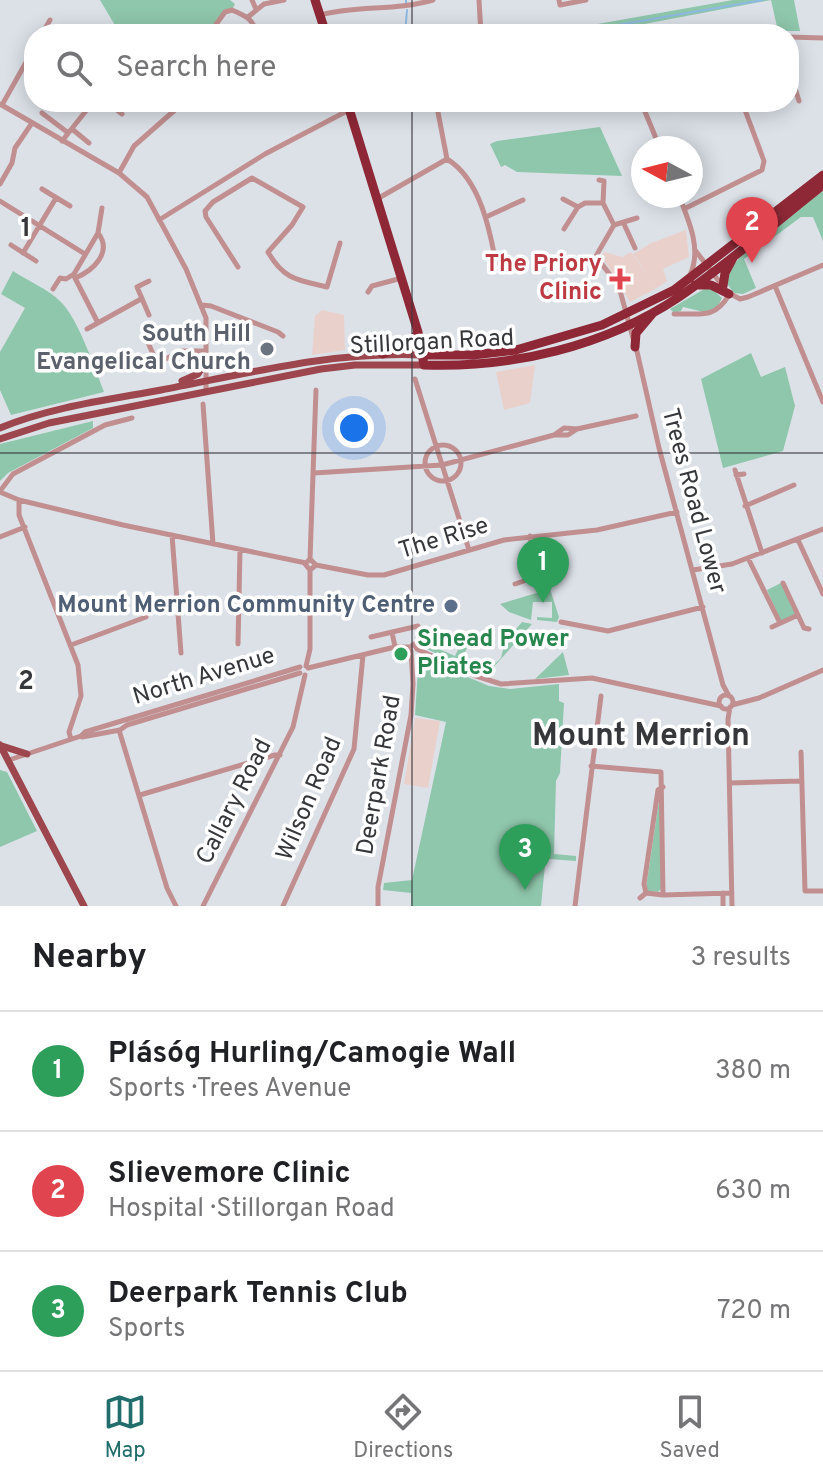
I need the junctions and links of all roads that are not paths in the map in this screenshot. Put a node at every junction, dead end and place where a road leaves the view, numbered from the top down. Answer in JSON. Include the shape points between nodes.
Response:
{"nodes":[{"id":1,"x":252,"y":0,"type":"edge"},
{"id":2,"x":284,"y":0,"type":"edge"},
{"id":3,"x":315,"y":0,"type":"edge"},
{"id":4,"x":433,"y":0,"type":"edge"},
{"id":5,"x":479,"y":0,"type":"edge"},
{"id":6,"x":559,"y":0,"type":"edge"},
{"id":7,"x":586,"y":0,"type":"edge"},
{"id":8,"x":413,"y":2,"type":"edge"},
{"id":9,"x":256,"y":9,"type":"junction"},
{"id":10,"x":320,"y":15,"type":"junction"},
{"id":11,"x":248,"y":17,"type":"junction"},
{"id":12,"x":50,"y":20,"type":"dead end"},
{"id":13,"x":48,"y":24,"type":"edge"},
{"id":14,"x":217,"y":24,"type":"edge"},
{"id":15,"x":254,"y":24,"type":"edge"},
{"id":16,"x":323,"y":24,"type":"edge"},
{"id":17,"x":480,"y":24,"type":"edge"},
{"id":18,"x":823,"y":38,"type":"edge"},
{"id":19,"x":799,"y":39,"type":"edge"},
{"id":20,"x":24,"y":65,"type":"edge"},
{"id":21,"x":1,"y":104,"type":"edge"},
{"id":22,"x":84,"y":112,"type":"edge"},
{"id":23,"x":120,"y":112,"type":"edge"},
{"id":24,"x":173,"y":112,"type":"edge"},
{"id":25,"x":338,"y":112,"type":"edge"},
{"id":26,"x":350,"y":112,"type":"edge"},
{"id":27,"x":438,"y":112,"type":"edge"},
{"id":28,"x":645,"y":112,"type":"edge"},
{"id":29,"x":746,"y":112,"type":"edge"},
{"id":30,"x":42,"y":113,"type":"dead end"},
{"id":31,"x":122,"y":114,"type":"dead end"},
{"id":32,"x":32,"y":123,"type":"junction"},
{"id":33,"x":69,"y":130,"type":"junction"},
{"id":34,"x":655,"y":136,"type":"edge"},
{"id":35,"x":62,"y":141,"type":"junction"},
{"id":36,"x":89,"y":143,"type":"dead end"},
{"id":37,"x":447,"y":159,"type":"junction"},
{"id":38,"x":119,"y":173,"type":"junction"},
{"id":39,"x":3,"y":174,"type":"edge"},
{"id":40,"x":823,"y":175,"type":"edge"},
{"id":41,"x":228,"y":177,"type":"junction"},
{"id":42,"x":599,"y":180,"type":"dead end"},
{"id":43,"x":0,"y":184,"type":"edge"},
{"id":44,"x":823,"y":185,"type":"edge"},
{"id":45,"x":235,"y":187,"type":"junction"},
{"id":46,"x":42,"y":189,"type":"dead end"},
{"id":47,"x":56,"y":198,"type":"junction"},
{"id":48,"x":377,"y":199,"type":"junction"},
{"id":49,"x":563,"y":199,"type":"dead end"},
{"id":50,"x":523,"y":200,"type":"dead end"},
{"id":51,"x":0,"y":201,"type":"edge"},
{"id":52,"x":603,"y":203,"type":"junction"},
{"id":53,"x":70,"y":206,"type":"dead end"},
{"id":54,"x":578,"y":207,"type":"junction"},
{"id":55,"x":102,"y":208,"type":"dead end"},
{"id":56,"x":684,"y":209,"type":"joint"},
{"id":57,"x":487,"y":216,"type":"junction"},
{"id":58,"x":637,"y":218,"type":"dead end"},
{"id":59,"x":159,"y":220,"type":"junction"},
{"id":60,"x":624,"y":224,"type":"junction"},
{"id":61,"x":614,"y":225,"type":"junction"},
{"id":62,"x":40,"y":226,"type":"junction"},
{"id":63,"x":564,"y":229,"type":"dead end"},
{"id":64,"x":98,"y":233,"type":"junction"},
{"id":65,"x":11,"y":245,"type":"dead end"},
{"id":66,"x":341,"y":248,"type":"dead end"},
{"id":67,"x":635,"y":248,"type":"dead end"},
{"id":68,"x":695,"y":250,"type":"junction"},
{"id":69,"x":23,"y":253,"type":"junction"},
{"id":70,"x":85,"y":254,"type":"junction"},
{"id":71,"x":735,"y":255,"type":"junction"},
{"id":72,"x":36,"y":261,"type":"dead end"},
{"id":73,"x":496,"y":264,"type":"dead end"},
{"id":74,"x":823,"y":265,"type":"edge"},
{"id":75,"x":238,"y":267,"type":"dead end"},
{"id":76,"x":708,"y":269,"type":"junction"},
{"id":77,"x":74,"y":276,"type":"junction"},
{"id":78,"x":402,"y":278,"type":"junction"},
{"id":79,"x":149,"y":281,"type":"dead end"},
{"id":80,"x":692,"y":283,"type":"junction"},
{"id":81,"x":775,"y":286,"type":"junction"},
{"id":82,"x":327,"y":287,"type":"junction"},
{"id":83,"x":53,"y":289,"type":"dead end"},
{"id":84,"x":727,"y":291,"type":"junction"},
{"id":85,"x":368,"y":292,"type":"dead end"},
{"id":86,"x":325,"y":298,"type":"dead end"},
{"id":87,"x":141,"y":299,"type":"junction"},
{"id":88,"x":202,"y":305,"type":"junction"},
{"id":89,"x":653,"y":311,"type":"junction"},
{"id":90,"x":674,"y":314,"type":"dead end"},
{"id":91,"x":149,"y":315,"type":"dead end"},
{"id":92,"x":628,"y":318,"type":"junction"},
{"id":93,"x":98,"y":323,"type":"junction"},
{"id":94,"x":87,"y":329,"type":"dead end"},
{"id":95,"x":614,"y":330,"type":"junction"},
{"id":96,"x":418,"y":332,"type":"junction"},
{"id":97,"x":283,"y":336,"type":"dead end"},
{"id":98,"x":146,"y":338,"type":"dead end"},
{"id":99,"x":635,"y":347,"type":"junction"},
{"id":100,"x":383,"y":354,"type":"junction"},
{"id":101,"x":206,"y":356,"type":"junction"},
{"id":102,"x":424,"y":360,"type":"junction"},
{"id":103,"x":404,"y":365,"type":"junction"},
{"id":104,"x":823,"y":378,"type":"edge"},
{"id":105,"x":217,"y":379,"type":"junction"},
{"id":106,"x":415,"y":379,"type":"dead end"},
{"id":107,"x":204,"y":381,"type":"junction"},
{"id":108,"x":814,"y":382,"type":"junction"},
{"id":109,"x":180,"y":386,"type":"junction"},
{"id":110,"x":163,"y":389,"type":"junction"},
{"id":111,"x":316,"y":390,"type":"dead end"},
{"id":112,"x":206,"y":392,"type":"junction"},
{"id":113,"x":182,"y":396,"type":"junction"},
{"id":114,"x":823,"y":402,"type":"edge"},
{"id":115,"x":203,"y":404,"type":"dead end"},
{"id":116,"x":636,"y":416,"type":"dead end"},
{"id":117,"x":132,"y":418,"type":"dead end"},
{"id":118,"x":0,"y":428,"type":"edge"},
{"id":119,"x":0,"y":439,"type":"edge"},
{"id":120,"x":437,"y":447,"type":"junction"},
{"id":121,"x":460,"y":459,"type":"junction"},
{"id":122,"x":442,"y":465,"type":"junction"},
{"id":123,"x":425,"y":466,"type":"junction"},
{"id":124,"x":314,"y":473,"type":"junction"},
{"id":125,"x":744,"y":474,"type":"dead end"},
{"id":126,"x":447,"y":479,"type":"junction"},
{"id":127,"x":794,"y":485,"type":"dead end"},
{"id":128,"x":0,"y":492,"type":"edge"},
{"id":129,"x":19,"y":500,"type":"junction"},
{"id":130,"x":745,"y":506,"type":"junction"},
{"id":131,"x":677,"y":512,"type":"junction"},
{"id":132,"x":25,"y":527,"type":"junction"},
{"id":133,"x":823,"y":529,"type":"edge"},
{"id":134,"x":172,"y":535,"type":"junction"},
{"id":135,"x":530,"y":536,"type":"junction"},
{"id":136,"x":0,"y":537,"type":"edge"},
{"id":137,"x":798,"y":540,"type":"junction"},
{"id":138,"x":213,"y":544,"type":"junction"},
{"id":139,"x":240,"y":550,"type":"junction"},
{"id":140,"x":469,"y":550,"type":"junction"},
{"id":141,"x":762,"y":553,"type":"junction"},
{"id":142,"x":748,"y":558,"type":"junction"},
{"id":143,"x":308,"y":561,"type":"junction"},
{"id":144,"x":313,"y":567,"type":"junction"},
{"id":145,"x":693,"y":570,"type":"junction"},
{"id":146,"x":783,"y":583,"type":"dead end"},
{"id":147,"x":515,"y":584,"type":"dead end"},
{"id":148,"x":823,"y":594,"type":"edge"},
{"id":149,"x":703,"y":607,"type":"junction"},
{"id":150,"x":798,"y":615,"type":"junction"},
{"id":151,"x":146,"y":617,"type":"dead end"},
{"id":152,"x":561,"y":622,"type":"dead end"},
{"id":153,"x":780,"y":623,"type":"junction"},
{"id":154,"x":418,"y":626,"type":"dead end"},
{"id":155,"x":772,"y":627,"type":"dead end"},
{"id":156,"x":809,"y":629,"type":"dead end"},
{"id":157,"x":392,"y":632,"type":"junction"},
{"id":158,"x":371,"y":637,"type":"dead end"},
{"id":159,"x":238,"y":644,"type":"dead end"},
{"id":160,"x":71,"y":645,"type":"junction"},
{"id":161,"x":395,"y":647,"type":"junction"},
{"id":162,"x":310,"y":649,"type":"junction"},
{"id":163,"x":413,"y":649,"type":"junction"},
{"id":164,"x":181,"y":653,"type":"dead end"},
{"id":165,"x":363,"y":655,"type":"junction"},
{"id":166,"x":324,"y":663,"type":"junction"},
{"id":167,"x":304,"y":670,"type":"junction"},
{"id":168,"x":823,"y":670,"type":"edge"},
{"id":169,"x":601,"y":696,"type":"dead end"},
{"id":170,"x":726,"y":702,"type":"junction"},
{"id":171,"x":118,"y":727,"type":"junction"},
{"id":172,"x":71,"y":739,"type":"junction"},
{"id":173,"x":0,"y":745,"type":"edge"},
{"id":174,"x":801,"y":752,"type":"dead end"},
{"id":175,"x":27,"y":754,"type":"junction"},
{"id":176,"x":280,"y":755,"type":"junction"},
{"id":177,"x":9,"y":760,"type":"junction"},
{"id":178,"x":591,"y":766,"type":"junction"},
{"id":179,"x":802,"y":781,"type":"junction"},
{"id":180,"x":730,"y":783,"type":"junction"},
{"id":181,"x":663,"y":787,"type":"junction"},
{"id":182,"x":140,"y":795,"type":"junction"},
{"id":183,"x":823,"y":891,"type":"edge"},
{"id":184,"x":646,"y":893,"type":"junction"},
{"id":185,"x":723,"y":893,"type":"junction"},
{"id":186,"x":732,"y":893,"type":"junction"},
{"id":187,"x":663,"y":895,"type":"junction"},
{"id":188,"x":640,"y":898,"type":"dead end"},
{"id":189,"x":84,"y":906,"type":"edge"},
{"id":190,"x":176,"y":906,"type":"edge"},
{"id":191,"x":203,"y":906,"type":"edge"},
{"id":192,"x":283,"y":906,"type":"edge"},
{"id":193,"x":378,"y":906,"type":"edge"},
{"id":194,"x":575,"y":906,"type":"edge"},
{"id":195,"x":723,"y":906,"type":"edge"},
{"id":196,"x":732,"y":906,"type":"edge"}],
"edges":[{"from":1,"to":9,"type":"street"},
{"from":2,"to":9,"type":"street"},
{"from":3,"to":10,"type":"highway"},
{"from":4,"to":8,"type":"street"},
{"from":5,"to":17,"type":"street"},
{"from":6,"to":7,"type":"street","via":[[560,5]]},
{"from":8,"to":10,"type":"street"},
{"from":9,"to":11,"type":"street"},
{"from":10,"to":16,"type":"highway"},
{"from":11,"to":14,"type":"street","via":[[229,10]]},
{"from":11,"to":15,"type":"street"},
{"from":12,"to":13,"type":"street"},
{"from":18,"to":19,"type":"street"},
{"from":20,"to":21,"type":"street"},
{"from":21,"to":32,"type":"street"},
{"from":22,"to":33,"type":"street"},
{"from":23,"to":31,"type":"street"},
{"from":24,"to":38,"type":"street","via":[[134,146]]},
{"from":25,"to":41,"type":"street"},
{"from":26,"to":48,"type":"highway"},
{"from":27,"to":37,"type":"street"},
{"from":28,"to":34,"type":"street"},
{"from":29,"to":56,"type":"street","via":[[764,161],[762,170]]},
{"from":30,"to":33,"type":"street"},
{"from":32,"to":35,"type":"street"},
{"from":32,"to":39,"type":"street"},
{"from":33,"to":35,"type":"street"},
{"from":33,"to":36,"type":"street"},
{"from":35,"to":38,"type":"street"},
{"from":37,"to":48,"type":"street"},
{"from":37,"to":57,"type":"street"},
{"from":38,"to":59,"type":"street","via":[[147,197]]},
{"from":39,"to":43,"type":"street"},
{"from":40,"to":76,"type":"highway","name":"Stillorgan Road"},
{"from":41,"to":45,"type":"street"},
{"from":41,"to":59,"type":"street"},
{"from":42,"to":52,"type":"street","via":[[604,181]]},
{"from":44,"to":71,"type":"highway","name":"Stillorgan Road"},
{"from":45,"to":75,"type":"street","via":[[205,211]]},
{"from":45,"to":82,"type":"street","via":[[255,178],[303,207],[268,252],[288,277]]},
{"from":46,"to":47,"type":"street"},
{"from":47,"to":53,"type":"street"},
{"from":47,"to":62,"type":"street"},
{"from":48,"to":78,"type":"highway"},
{"from":49,"to":54,"type":"street"},
{"from":50,"to":57,"type":"street"},
{"from":51,"to":62,"type":"street"},
{"from":52,"to":54,"type":"street"},
{"from":52,"to":61,"type":"street"},
{"from":54,"to":63,"type":"street"},
{"from":55,"to":64,"type":"street"},
{"from":56,"to":68,"type":"street"},
{"from":57,"to":73,"type":"street"},
{"from":58,"to":60,"type":"street"},
{"from":59,"to":88,"type":"street"},
{"from":60,"to":61,"type":"street"},
{"from":60,"to":67,"type":"street"},
{"from":61,"to":92,"type":"street","name":"Trees Road Lower","via":[[596,256],[619,287]]},
{"from":62,"to":69,"type":"street"},
{"from":62,"to":70,"type":"street"},
{"from":64,"to":70,"type":"street"},
{"from":64,"to":77,"type":"street","via":[[104,245],[101,256],[91,270]]},
{"from":65,"to":69,"type":"street"},
{"from":66,"to":82,"type":"street"},
{"from":68,"to":76,"type":"street"},
{"from":68,"to":80,"type":"street"},
{"from":69,"to":72,"type":"street"},
{"from":70,"to":77,"type":"street"},
{"from":71,"to":76,"type":"highway","name":"Stillorgan Road"},
{"from":71,"to":84,"type":"highway","via":[[725,273]]},
{"from":74,"to":81,"type":"street"},
{"from":76,"to":80,"type":"highway","name":"Stillorgan Road"},
{"from":76,"to":84,"type":"street"},
{"from":77,"to":83,"type":"street","via":[[60,278]]},
{"from":77,"to":93,"type":"street"},
{"from":78,"to":85,"type":"street","via":[[372,286]]},
{"from":78,"to":96,"type":"highway"},
{"from":79,"to":87,"type":"street","via":[[137,287]]},
{"from":80,"to":84,"type":"highway"},
{"from":80,"to":89,"type":"highway","name":"Stillorgan Road"},
{"from":80,"to":92,"type":"highway","name":"Stillorgan Road"},
{"from":81,"to":84,"type":"street","via":[[740,299]]},
{"from":81,"to":108,"type":"street"},
{"from":82,"to":86,"type":"street"},
{"from":84,"to":90,"type":"street","via":[[723,306],[711,313]]},
{"from":87,"to":91,"type":"street"},
{"from":87,"to":93,"type":"street"},
{"from":88,"to":97,"type":"street"},
{"from":88,"to":101,"type":"street"},
{"from":89,"to":92,"type":"highway","name":"Stillorgan Road"},
{"from":89,"to":99,"type":"highway","via":[[636,333]]},
{"from":92,"to":95,"type":"highway","name":"Stillorgan Road"},
{"from":92,"to":99,"type":"street","name":"Trees Road Lower"},
{"from":92,"to":102,"type":"highway","name":"Stillorgan Road","via":[[533,347]]},
{"from":93,"to":94,"type":"street"},
{"from":95,"to":99,"type":"highway","via":[[630,337]]},
{"from":95,"to":102,"type":"highway","name":"Stillorgan Road","via":[[519,360]]},
{"from":96,"to":100,"type":"highway","via":[[409,348]]},
{"from":96,"to":102,"type":"highway"},
{"from":98,"to":101,"type":"street","via":[[159,363],[182,351]]},
{"from":99,"to":131,"type":"street","name":"Trees Road Lower"},
{"from":100,"to":102,"type":"main road","name":"Stillorgan Road"},
{"from":100,"to":103,"type":"main road","via":[[400,356]]},
{"from":100,"to":105,"type":"main road","name":"Stillorgan Road","via":[[316,359]]},
{"from":101,"to":105,"type":"main road"},
{"from":101,"to":107,"type":"street"},
{"from":101,"to":110,"type":"main road","via":[[195,376]]},
{"from":102,"to":103,"type":"main road","name":"Stillorgan Road"},
{"from":103,"to":112,"type":"main road","name":"Stillorgan Road","via":[[325,368]]},
{"from":104,"to":108,"type":"street"},
{"from":105,"to":107,"type":"main road","name":"Stillorgan Road"},
{"from":106,"to":120,"type":"street"},
{"from":107,"to":109,"type":"main road","name":"Stillorgan Road"},
{"from":107,"to":112,"type":"street"},
{"from":108,"to":114,"type":"street"},
{"from":109,"to":110,"type":"main road","name":"Stillorgan Road"},
{"from":109,"to":113,"type":"main road","via":[[185,389]]},
{"from":110,"to":118,"type":"main road","name":"Stillorgan Road"},
{"from":111,"to":124,"type":"street"},
{"from":112,"to":113,"type":"main road","name":"Stillorgan Road"},
{"from":113,"to":119,"type":"main road","name":"Stillorgan Road","via":[[49,423]]},
{"from":115,"to":138,"type":"street"},
{"from":116,"to":121,"type":"street"},
{"from":117,"to":128,"type":"street","via":[[105,425],[13,474]]},
{"from":120,"to":121,"type":"street","via":[[451,447]]},
{"from":120,"to":122,"type":"street"},
{"from":120,"to":123,"type":"street"},
{"from":121,"to":122,"type":"street"},
{"from":121,"to":126,"type":"street","via":[[458,472]]},
{"from":122,"to":123,"type":"street"},
{"from":122,"to":126,"type":"street"},
{"from":123,"to":124,"type":"street"},
{"from":123,"to":126,"type":"street","via":[[433,477]]},
{"from":124,"to":143,"type":"street"},
{"from":125,"to":130,"type":"street","via":[[736,473]]},
{"from":126,"to":140,"type":"street"},
{"from":127,"to":130,"type":"street"},
{"from":128,"to":129,"type":"street"},
{"from":129,"to":132,"type":"street"},
{"from":129,"to":134,"type":"street"},
{"from":130,"to":141,"type":"street"},
{"from":131,"to":135,"type":"street","name":"The Rise","via":[[597,530]]},
{"from":131,"to":145,"type":"street","name":"Trees Road Lower"},
{"from":132,"to":136,"type":"street"},
{"from":132,"to":160,"type":"street"},
{"from":133,"to":137,"type":"street"},
{"from":134,"to":138,"type":"street"},
{"from":134,"to":164,"type":"street"},
{"from":135,"to":140,"type":"street","name":"The Rise"},
{"from":135,"to":147,"type":"street","via":[[536,569],[530,579]]},
{"from":137,"to":141,"type":"street"},
{"from":137,"to":148,"type":"street"},
{"from":138,"to":139,"type":"street"},
{"from":139,"to":143,"type":"street"},
{"from":139,"to":159,"type":"street"},
{"from":140,"to":144,"type":"street","name":"The Rise","via":[[384,575]]},
{"from":141,"to":142,"type":"street"},
{"from":142,"to":145,"type":"street"},
{"from":142,"to":153,"type":"street"},
{"from":143,"to":144,"type":"street","via":[[306,567]]},
{"from":144,"to":162,"type":"street","name":"Callary Road"},
{"from":145,"to":149,"type":"street","name":"Trees Road Lower"},
{"from":146,"to":150,"type":"street"},
{"from":149,"to":152,"type":"street","via":[[608,631]]},
{"from":149,"to":170,"type":"street","name":"Trees Road Lower"},
{"from":150,"to":153,"type":"street"},
{"from":150,"to":156,"type":"street"},
{"from":151,"to":160,"type":"street"},
{"from":153,"to":155,"type":"street"},
{"from":154,"to":157,"type":"street"},
{"from":157,"to":158,"type":"street"},
{"from":157,"to":161,"type":"street"},
{"from":160,"to":172,"type":"street","via":[[81,696]]},
{"from":161,"to":163,"type":"street","name":"North Avenue"},
{"from":161,"to":165,"type":"street","name":"North Avenue"},
{"from":162,"to":166,"type":"street","via":[[314,660]]},
{"from":162,"to":167,"type":"street","name":"Callary Road"},
{"from":163,"to":170,"type":"street","name":"North Avenue","via":[[491,682],[598,679],[711,704]]},
{"from":163,"to":193,"type":"street","name":"Deerpark Road","via":[[411,715]]},
{"from":165,"to":166,"type":"street","name":"North Avenue"},
{"from":165,"to":192,"type":"street","name":"Wilson Road","via":[[354,749]]},
{"from":166,"to":167,"type":"street","name":"North Avenue"},
{"from":167,"to":171,"type":"street","name":"North Avenue"},
{"from":167,"to":176,"type":"street","name":"Callary Road","via":[[297,713]]},
{"from":168,"to":170,"type":"street","name":"North Avenue","via":[[745,703]]},
{"from":169,"to":178,"type":"street"},
{"from":170,"to":180,"type":"street"},
{"from":171,"to":172,"type":"street","name":"North Avenue"},
{"from":171,"to":182,"type":"street"},
{"from":172,"to":175,"type":"street","name":"North Avenue"},
{"from":173,"to":175,"type":"main road"},
{"from":173,"to":177,"type":"main road"},
{"from":174,"to":179,"type":"street"},
{"from":175,"to":177,"type":"street","name":"North Avenue"},
{"from":176,"to":182,"type":"street"},
{"from":176,"to":191,"type":"street","name":"Callary Road"},
{"from":177,"to":189,"type":"main road"},
{"from":178,"to":181,"type":"street","via":[[661,772]]},
{"from":178,"to":194,"type":"street"},
{"from":179,"to":180,"type":"street"},
{"from":179,"to":183,"type":"street","via":[[805,891]]},
{"from":180,"to":186,"type":"street"},
{"from":181,"to":184,"type":"street","via":[[658,790]]},
{"from":181,"to":187,"type":"street"},
{"from":182,"to":190,"type":"street"},
{"from":184,"to":187,"type":"street"},
{"from":184,"to":188,"type":"street"},
{"from":185,"to":186,"type":"street"},
{"from":185,"to":187,"type":"street"},
{"from":185,"to":195,"type":"street"},
{"from":186,"to":196,"type":"street"}]}
